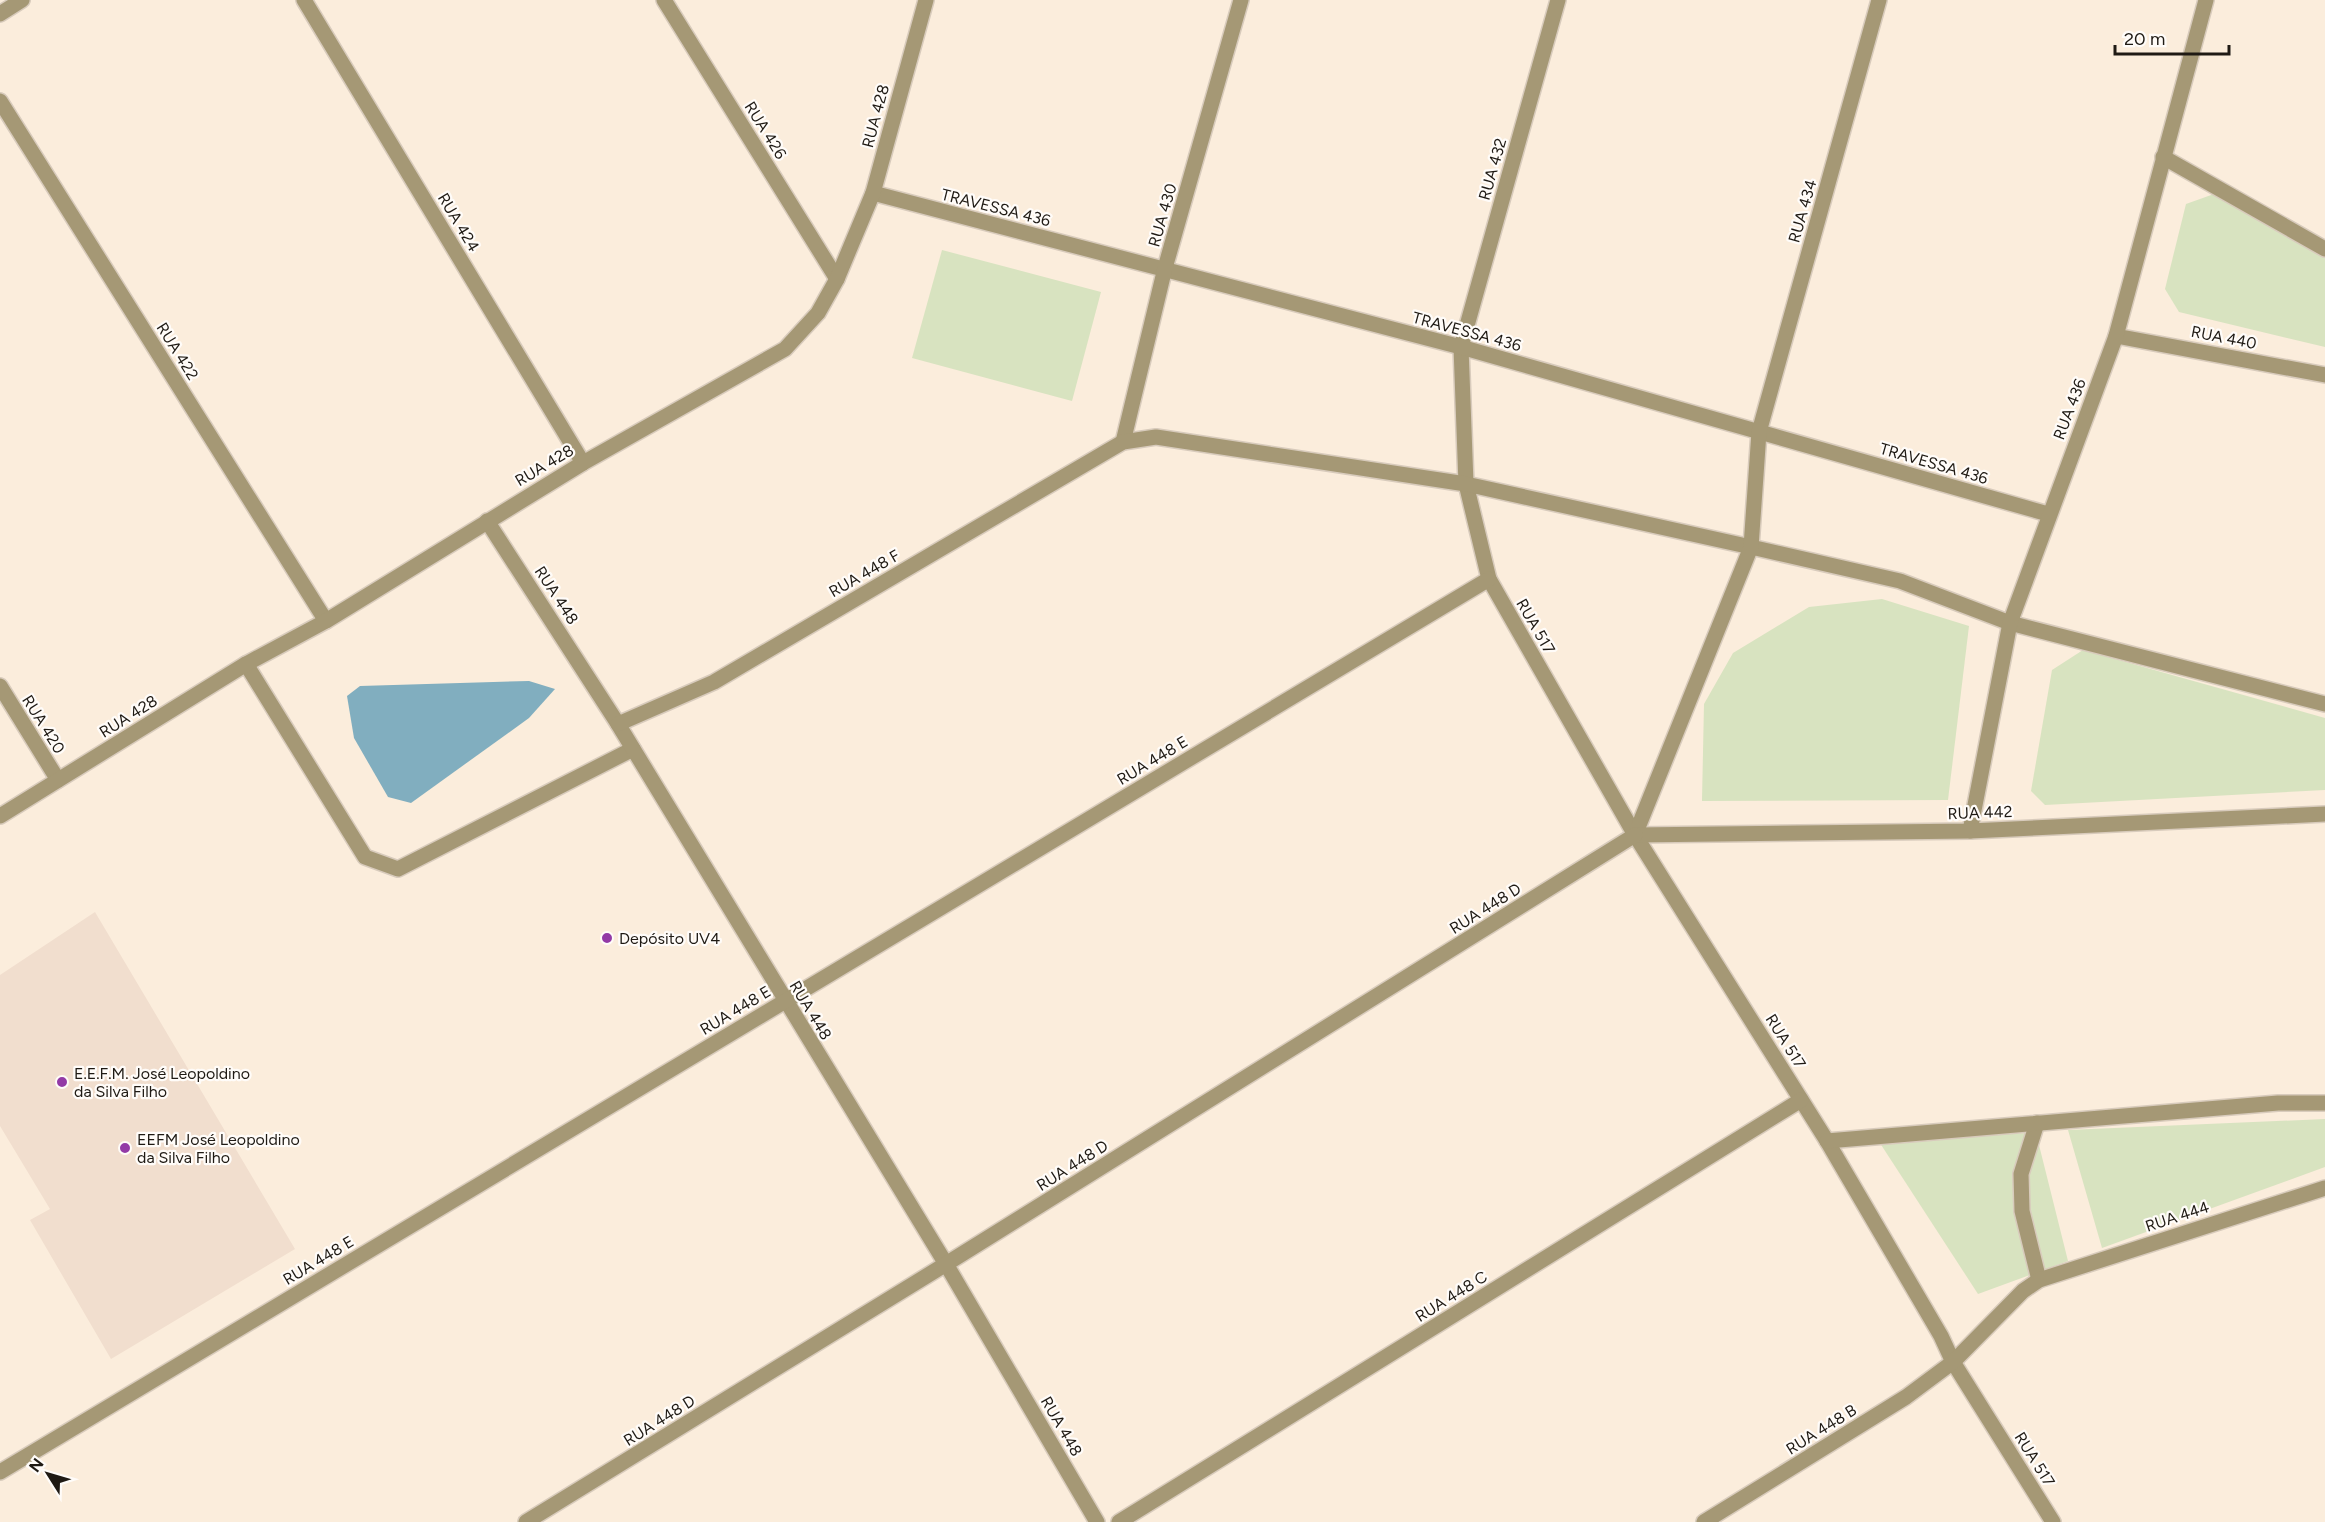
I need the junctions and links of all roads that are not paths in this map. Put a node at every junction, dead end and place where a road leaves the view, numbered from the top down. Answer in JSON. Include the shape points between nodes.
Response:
{"nodes":[{"id":1,"x":22,"y":0,"type":"edge"},
{"id":2,"x":303,"y":0,"type":"edge"},
{"id":3,"x":664,"y":0,"type":"edge"},
{"id":4,"x":926,"y":0,"type":"edge"},
{"id":5,"x":1241,"y":0,"type":"edge"},
{"id":6,"x":1558,"y":0,"type":"edge"},
{"id":7,"x":1879,"y":0,"type":"edge"},
{"id":8,"x":2206,"y":0,"type":"edge"},
{"id":9,"x":0,"y":14,"type":"edge"},
{"id":10,"x":0,"y":101,"type":"edge"},
{"id":11,"x":2163,"y":157,"type":"junction"},
{"id":12,"x":873,"y":193,"type":"junction"},
{"id":13,"x":2325,"y":249,"type":"edge"},
{"id":14,"x":1165,"y":268,"type":"junction"},
{"id":15,"x":837,"y":279,"type":"junction"},
{"id":16,"x":2116,"y":336,"type":"junction"},
{"id":17,"x":1461,"y":347,"type":"junction"},
{"id":18,"x":2325,"y":375,"type":"edge"},
{"id":19,"x":1759,"y":432,"type":"junction"},
{"id":20,"x":1123,"y":442,"type":"junction"},
{"id":21,"x":583,"y":463,"type":"junction"},
{"id":22,"x":1466,"y":484,"type":"junction"},
{"id":23,"x":2048,"y":514,"type":"junction"},
{"id":24,"x":487,"y":521,"type":"junction"},
{"id":25,"x":1751,"y":547,"type":"junction"},
{"id":26,"x":1489,"y":579,"type":"junction"},
{"id":27,"x":326,"y":621,"type":"junction"},
{"id":28,"x":2010,"y":623,"type":"junction"},
{"id":29,"x":246,"y":664,"type":"junction"},
{"id":30,"x":0,"y":686,"type":"edge"},
{"id":31,"x":2325,"y":704,"type":"edge"},
{"id":32,"x":618,"y":724,"type":"junction"},
{"id":33,"x":633,"y":748,"type":"junction"},
{"id":34,"x":58,"y":780,"type":"junction"},
{"id":35,"x":2325,"y":814,"type":"edge"},
{"id":36,"x":0,"y":816,"type":"edge"},
{"id":37,"x":1970,"y":831,"type":"junction"},
{"id":38,"x":1635,"y":835,"type":"junction"},
{"id":39,"x":785,"y":1001,"type":"junction"},
{"id":40,"x":1801,"y":1100,"type":"junction"},
{"id":41,"x":2325,"y":1103,"type":"edge"},
{"id":42,"x":2037,"y":1123,"type":"junction"},
{"id":43,"x":1827,"y":1141,"type":"junction"},
{"id":44,"x":2325,"y":1188,"type":"edge"},
{"id":45,"x":946,"y":1264,"type":"junction"},
{"id":46,"x":2039,"y":1280,"type":"junction"},
{"id":47,"x":1953,"y":1362,"type":"junction"},
{"id":48,"x":0,"y":1472,"type":"edge"},
{"id":49,"x":526,"y":1522,"type":"edge"},
{"id":50,"x":1097,"y":1522,"type":"edge"},
{"id":51,"x":1119,"y":1522,"type":"edge"},
{"id":52,"x":1704,"y":1522,"type":"edge"},
{"id":53,"x":2053,"y":1522,"type":"edge"}],
"edges":[{"from":1,"to":9,"type":"street"},
{"from":2,"to":21,"type":"street","name":"RUA 424"},
{"from":3,"to":15,"type":"street","name":"RUA 426"},
{"from":4,"to":12,"type":"street","name":"RUA 428"},
{"from":5,"to":14,"type":"street","name":"RUA 430"},
{"from":6,"to":17,"type":"street","name":"RUA 432"},
{"from":7,"to":19,"type":"street","name":"RUA 434"},
{"from":8,"to":11,"type":"street","name":"RUA 436"},
{"from":10,"to":27,"type":"street","name":"RUA 422"},
{"from":11,"to":13,"type":"street"},
{"from":11,"to":16,"type":"street","name":"RUA 436"},
{"from":12,"to":14,"type":"street","name":"TRAVESSA 436"},
{"from":12,"to":15,"type":"street","name":"RUA 428"},
{"from":14,"to":17,"type":"street","name":"TRAVESSA 436"},
{"from":14,"to":20,"type":"street","name":"RUA 430"},
{"from":15,"to":21,"type":"street","name":"RUA 428","via":[[818,313],[785,349]]},
{"from":16,"to":18,"type":"street","name":"RUA 440"},
{"from":16,"to":23,"type":"street","name":"RUA 436"},
{"from":17,"to":19,"type":"street","name":"TRAVESSA 436"},
{"from":17,"to":22,"type":"street","name":"RUA 432"},
{"from":19,"to":23,"type":"street","name":"TRAVESSA 436"},
{"from":19,"to":25,"type":"street","name":"RUA 434"},
{"from":20,"to":22,"type":"street","via":[[1156,437]]},
{"from":20,"to":32,"type":"street","name":"RUA 448 F","via":[[714,682]]},
{"from":21,"to":24,"type":"street","name":"RUA 428"},
{"from":22,"to":25,"type":"street"},
{"from":22,"to":26,"type":"street","name":"RUA 517"},
{"from":23,"to":28,"type":"street","name":"RUA 436"},
{"from":24,"to":27,"type":"street","name":"RUA 428"},
{"from":24,"to":32,"type":"street","name":"RUA 448"},
{"from":25,"to":28,"type":"street","via":[[1900,581]]},
{"from":25,"to":38,"type":"street","name":"RUA 434"},
{"from":26,"to":38,"type":"street","name":"RUA 517"},
{"from":26,"to":39,"type":"street","name":"RUA 448 E"},
{"from":27,"to":29,"type":"street","name":"RUA 428"},
{"from":28,"to":31,"type":"street"},
{"from":28,"to":37,"type":"street","name":"RUA 436"},
{"from":29,"to":33,"type":"street","via":[[365,857],[398,869]]},
{"from":29,"to":34,"type":"street","name":"RUA 428"},
{"from":30,"to":34,"type":"street","name":"RUA 420"},
{"from":32,"to":33,"type":"street","name":"RUA 448"},
{"from":33,"to":39,"type":"street","name":"RUA 448"},
{"from":34,"to":36,"type":"street","name":"RUA 428"},
{"from":35,"to":37,"type":"street","name":"RUA 442"},
{"from":37,"to":38,"type":"street","name":"RUA 442"},
{"from":38,"to":40,"type":"street","name":"RUA 517"},
{"from":38,"to":45,"type":"street","name":"RUA 448 D"},
{"from":39,"to":45,"type":"street","name":"RUA 448"},
{"from":39,"to":48,"type":"street","name":"RUA 448 E"},
{"from":40,"to":43,"type":"street","name":"RUA 517"},
{"from":40,"to":51,"type":"street","name":"RUA 448 C"},
{"from":41,"to":42,"type":"street","via":[[2278,1103]]},
{"from":42,"to":43,"type":"street"},
{"from":42,"to":46,"type":"street","via":[[2021,1174],[2022,1211]]},
{"from":43,"to":47,"type":"street","name":"RUA 517"},
{"from":44,"to":46,"type":"street","name":"RUA 444"},
{"from":45,"to":49,"type":"street","name":"RUA 448 D"},
{"from":45,"to":50,"type":"street","name":"RUA 448"},
{"from":46,"to":47,"type":"street","name":"RUA 444","via":[[2023,1291]]},
{"from":47,"to":52,"type":"street","name":"RUA 448 B","via":[[1906,1397]]},
{"from":47,"to":53,"type":"street","name":"RUA 517"}]}
